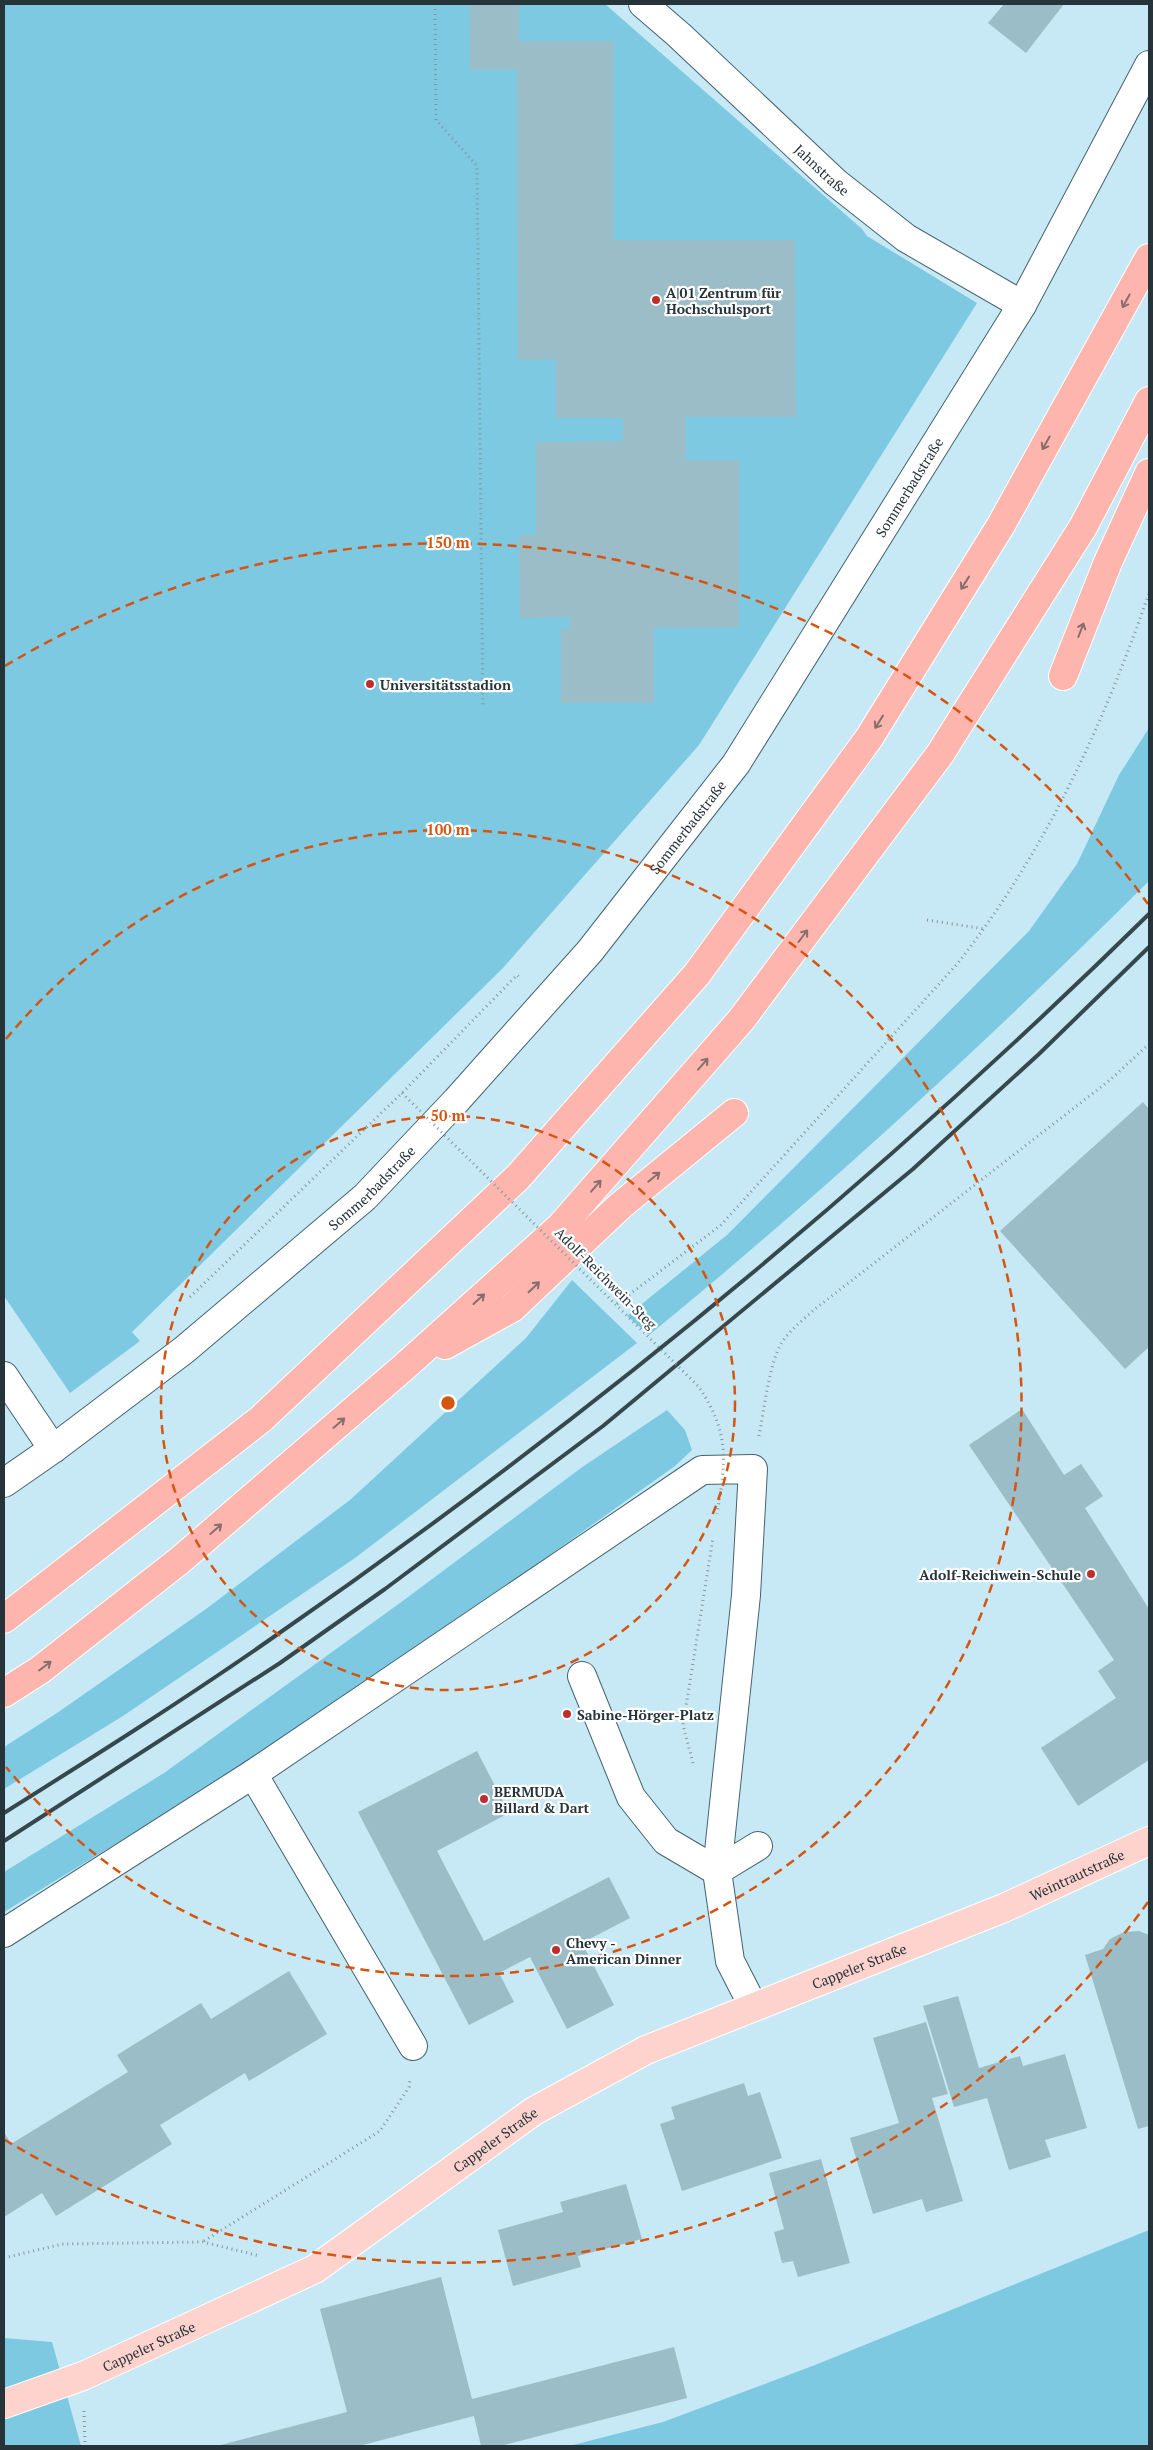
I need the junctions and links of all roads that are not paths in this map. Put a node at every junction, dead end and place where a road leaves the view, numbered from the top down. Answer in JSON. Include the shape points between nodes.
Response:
{"nodes":[{"id":1,"x":643,"y":4,"type":"edge"},
{"id":2,"x":1149,"y":64,"type":"edge"},
{"id":3,"x":1149,"y":258,"type":"edge"},
{"id":4,"x":1022,"y":305,"type":"junction"},
{"id":5,"x":1149,"y":401,"type":"edge"},
{"id":6,"x":1149,"y":473,"type":"edge"},
{"id":7,"x":1063,"y":676,"type":"dead end"},
{"id":8,"x":734,"y":1113,"type":"dead end"},
{"id":9,"x":404,"y":1367,"type":"junction"},
{"id":10,"x":4,"y":1376,"type":"edge"},
{"id":11,"x":54,"y":1449,"type":"junction"},
{"id":12,"x":4,"y":1483,"type":"edge"},
{"id":13,"x":4,"y":1618,"type":"edge"},
{"id":14,"x":582,"y":1676,"type":"dead end"},
{"id":15,"x":4,"y":1693,"type":"edge"},
{"id":16,"x":253,"y":1774,"type":"junction"},
{"id":17,"x":1149,"y":1842,"type":"edge"},
{"id":18,"x":758,"y":1846,"type":"dead end"},
{"id":19,"x":717,"y":1871,"type":"junction"},
{"id":20,"x":1004,"y":1908,"type":"joint"},
{"id":21,"x":4,"y":1933,"type":"edge"},
{"id":22,"x":752,"y":2006,"type":"junction"},
{"id":23,"x":413,"y":2046,"type":"dead end"},
{"id":24,"x":4,"y":2404,"type":"edge"}],
"edges":[{"from":1,"to":4,"type":"street","name":"Jahnstraße","via":[[834,182],[906,238]]},
{"from":2,"to":4,"type":"street","name":"Sommerbadstraße"},
{"from":3,"to":13,"type":"highway","one_way":true,"via":[[1001,525],[869,738],[697,974],[518,1177],[268,1412]]},
{"from":4,"to":11,"type":"street","name":"Sommerbadstraße","via":[[736,764],[590,951],[365,1197],[184,1350]]},
{"from":9,"to":5,"type":"highway","one_way":true,"via":[[560,1227],[741,1020],[940,754],[1083,526]]},
{"from":7,"to":6,"type":"highway","one_way":true,"via":[[1108,562]]},
{"from":9,"to":8,"type":"highway","one_way":true,"via":[[512,1308],[620,1206]]},
{"from":15,"to":9,"type":"highway","one_way":true,"via":[[40,1670],[179,1561]]},
{"from":10,"to":11,"type":"street"},
{"from":11,"to":12,"type":"street","name":"Sommerbadstraße"},
{"from":14,"to":19,"type":"street","via":[[631,1797],[666,1841]]},
{"from":16,"to":19,"type":"street","via":[[702,1470],[752,1469],[746,1595]]},
{"from":16,"to":21,"type":"street"},
{"from":16,"to":23,"type":"street"},
{"from":17,"to":20,"type":"main road","name":"Weintrautstraße"},
{"from":18,"to":19,"type":"street"},
{"from":19,"to":22,"type":"street","via":[[730,1960]]},
{"from":20,"to":22,"type":"main road","name":"Cappeler Straße"},
{"from":22,"to":24,"type":"main road","name":"Cappeler Straße","via":[[646,2050],[534,2111],[314,2269],[83,2376]]}]}
